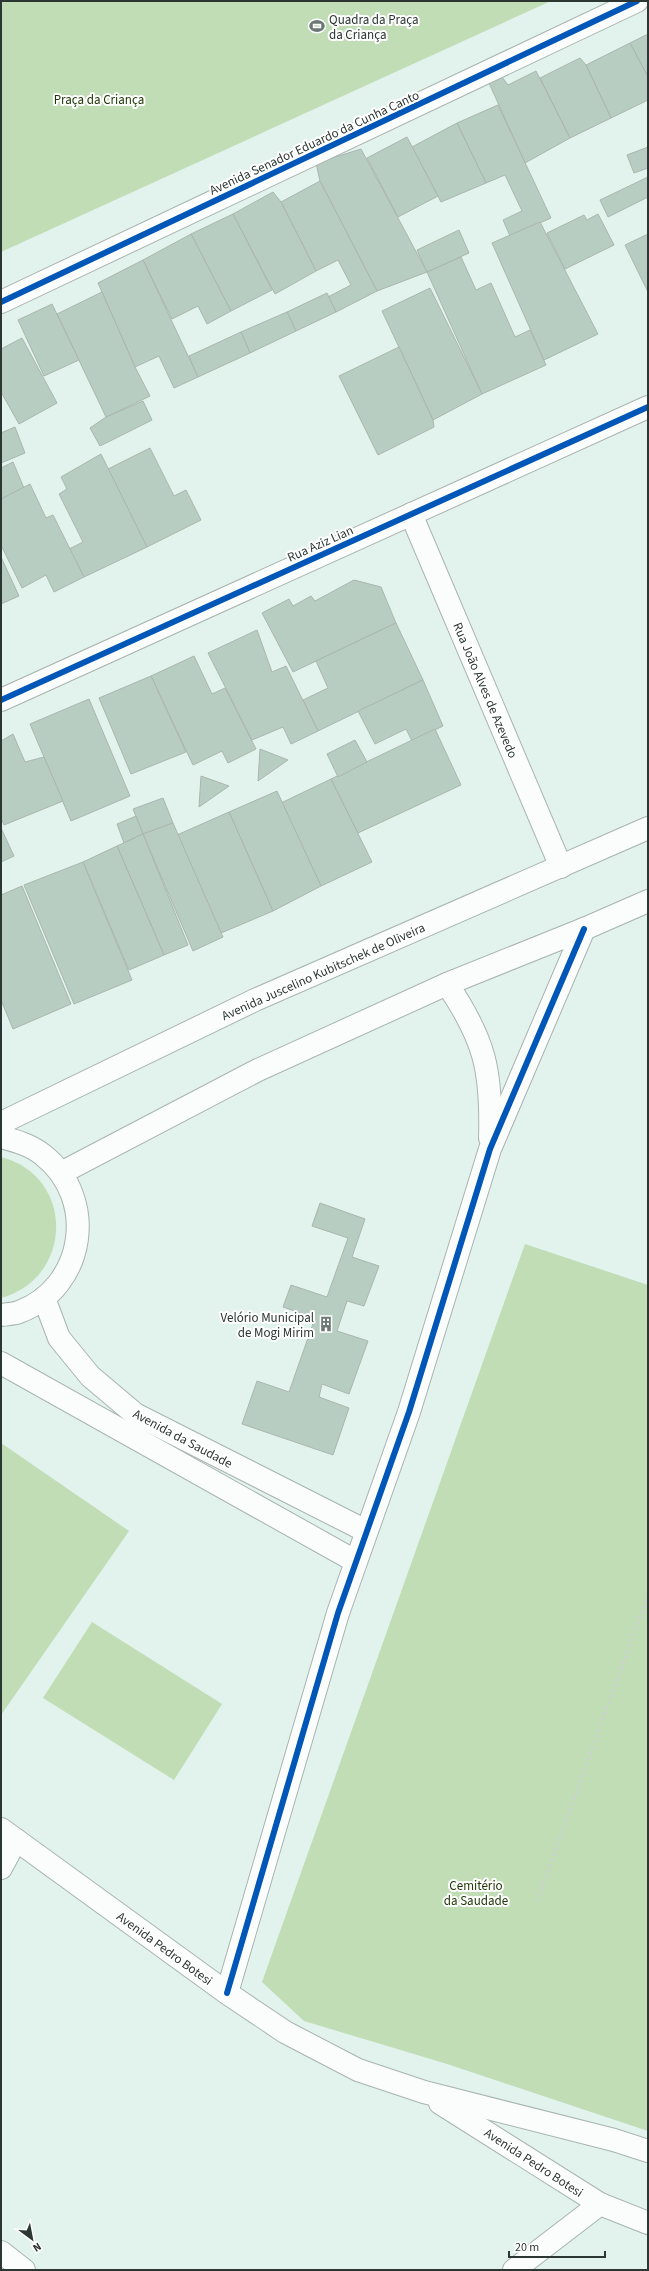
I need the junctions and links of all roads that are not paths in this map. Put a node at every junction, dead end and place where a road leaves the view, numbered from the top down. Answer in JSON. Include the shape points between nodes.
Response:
{"nodes":[{"id":1,"x":637,"y":1,"type":"edge"},
{"id":2,"x":1,"y":302,"type":"edge"},
{"id":3,"x":648,"y":407,"type":"edge"},
{"id":4,"x":411,"y":514,"type":"junction"},
{"id":5,"x":1,"y":700,"type":"edge"},
{"id":6,"x":648,"y":828,"type":"edge"},
{"id":7,"x":561,"y":867,"type":"junction"},
{"id":8,"x":648,"y":901,"type":"edge"},
{"id":9,"x":584,"y":929,"type":"junction"},
{"id":10,"x":447,"y":984,"type":"junction"},
{"id":11,"x":1,"y":1124,"type":"edge"},
{"id":12,"x":1,"y":1138,"type":"edge"},
{"id":13,"x":490,"y":1149,"type":"junction"},
{"id":14,"x":61,"y":1173,"type":"junction"},
{"id":15,"x":44,"y":1298,"type":"junction"},
{"id":16,"x":1,"y":1315,"type":"edge"},
{"id":17,"x":1,"y":1363,"type":"edge"},
{"id":18,"x":366,"y":1531,"type":"junction"},
{"id":19,"x":355,"y":1561,"type":"junction"},
{"id":20,"x":9,"y":1834,"type":"edge"},
{"id":21,"x":1,"y":1868,"type":"edge"},
{"id":22,"x":227,"y":1993,"type":"junction"},
{"id":23,"x":424,"y":2092,"type":"junction"},
{"id":24,"x":648,"y":2151,"type":"edge"},
{"id":25,"x":600,"y":2204,"type":"junction"},
{"id":26,"x":648,"y":2223,"type":"edge"},
{"id":27,"x":1,"y":2252,"type":"edge"},
{"id":28,"x":24,"y":2270,"type":"edge"},
{"id":29,"x":514,"y":2270,"type":"edge"}],
"edges":[{"from":1,"to":2,"type":"street","name":"Avenida Senador Eduardo da Cunha Canto"},
{"from":3,"to":4,"type":"street","name":"Rua Aziz Lian"},
{"from":4,"to":5,"type":"street","name":"Rua Aziz Lian"},
{"from":4,"to":7,"type":"street","name":"Rua João Alves de Azevedo"},
{"from":6,"to":7,"type":"street","name":"Avenida Juscelino Kubitschek de Oliveira"},
{"from":7,"to":11,"type":"street","name":"Avenida Juscelino Kubitschek de Oliveira","via":[[255,1000]]},
{"from":8,"to":9,"type":"street"},
{"from":9,"to":10,"type":"street"},
{"from":9,"to":13,"type":"street"},
{"from":10,"to":13,"type":"street","via":[[467,1013],[485,1056],[491,1096]]},
{"from":10,"to":14,"type":"street","via":[[258,1070]]},
{"from":12,"to":14,"type":"street","via":[[21,1142],[43,1154]]},
{"from":13,"to":18,"type":"street","via":[[409,1412]]},
{"from":14,"to":15,"type":"street","via":[[74,1196],[79,1224],[75,1252],[63,1277]]},
{"from":15,"to":16,"type":"street","via":[[19,1312]]},
{"from":15,"to":18,"type":"street","name":"Avenida da Saudade","via":[[59,1338],[90,1376],[135,1414]]},
{"from":17,"to":19,"type":"street","name":"Avenida da Saudade"},
{"from":18,"to":19,"type":"street"},
{"from":19,"to":22,"type":"street"},
{"from":20,"to":21,"type":"street"},
{"from":20,"to":22,"type":"street","name":"Avenida Pedro Botesi"},
{"from":22,"to":23,"type":"street","name":"Avenida Pedro Botesi","via":[[285,2032],[358,2070]]},
{"from":23,"to":24,"type":"street","name":"Avenida Pedro Botesi"},
{"from":23,"to":25,"type":"street","name":"Avenida Pedro Botesi"},
{"from":25,"to":26,"type":"street","name":"Avenida Pedro Botesi"},
{"from":25,"to":29,"type":"street"},
{"from":27,"to":28,"type":"street"}]}
